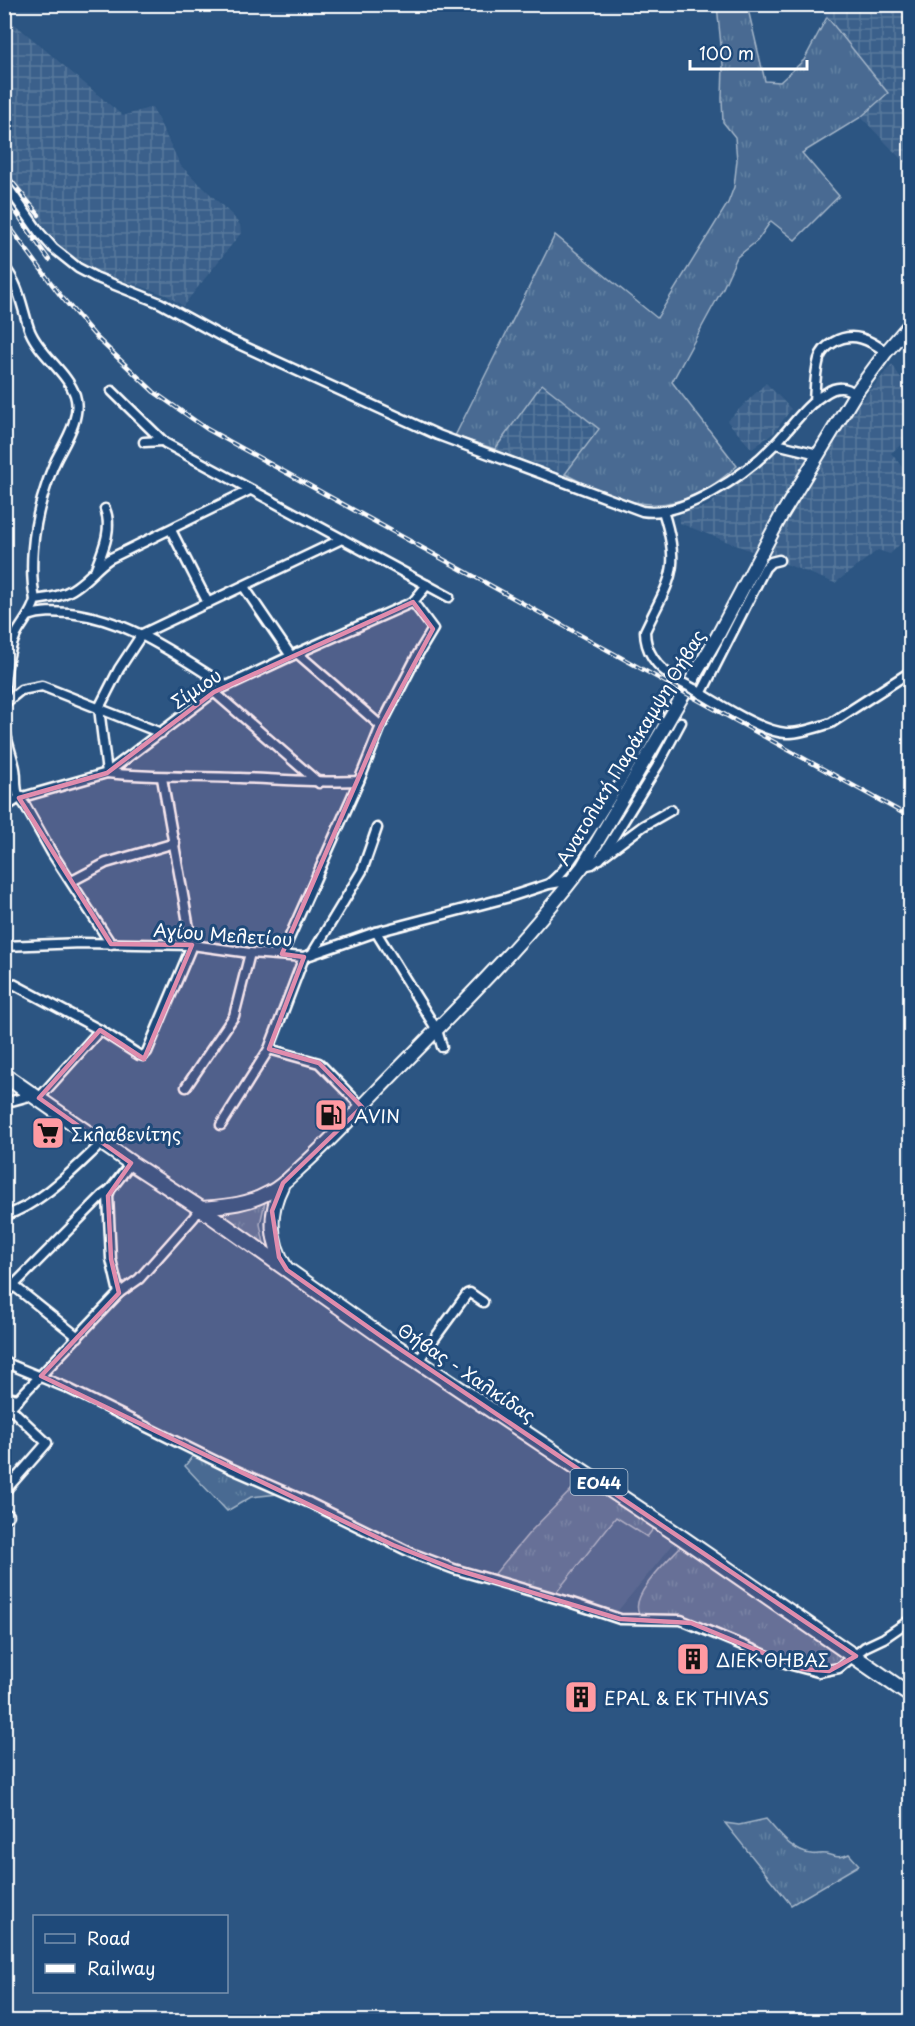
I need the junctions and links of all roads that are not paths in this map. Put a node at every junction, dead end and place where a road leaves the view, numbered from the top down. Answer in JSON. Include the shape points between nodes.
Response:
{"nodes":[{"id":1,"x":4,"y":182,"type":"edge"},
{"id":2,"x":4,"y":267,"type":"edge"},
{"id":3,"x":910,"y":324,"type":"edge"},
{"id":4,"x":886,"y":352,"type":"junction"},
{"id":5,"x":112,"y":392,"type":"dead end"},
{"id":6,"x":855,"y":394,"type":"junction"},
{"id":7,"x":814,"y":402,"type":"junction"},
{"id":8,"x":163,"y":441,"type":"junction"},
{"id":9,"x":144,"y":442,"type":"dead end"},
{"id":10,"x":776,"y":444,"type":"junction"},
{"id":11,"x":818,"y":454,"type":"junction"},
{"id":12,"x":250,"y":490,"type":"junction"},
{"id":13,"x":105,"y":509,"type":"dead end"},
{"id":14,"x":663,"y":511,"type":"junction"},
{"id":15,"x":171,"y":530,"type":"junction"},
{"id":16,"x":342,"y":539,"type":"junction"},
{"id":17,"x":779,"y":560,"type":"dead end"},
{"id":18,"x":96,"y":568,"type":"junction"},
{"id":19,"x":427,"y":585,"type":"junction"},
{"id":20,"x":244,"y":587,"type":"junction"},
{"id":21,"x":449,"y":597,"type":"dead end"},
{"id":22,"x":35,"y":600,"type":"junction"},
{"id":23,"x":413,"y":602,"type":"junction"},
{"id":24,"x":208,"y":603,"type":"junction"},
{"id":25,"x":28,"y":616,"type":"junction"},
{"id":26,"x":142,"y":634,"type":"junction"},
{"id":27,"x":294,"y":654,"type":"junction"},
{"id":28,"x":910,"y":672,"type":"edge"},
{"id":29,"x":226,"y":686,"type":"junction"},
{"id":30,"x":214,"y":692,"type":"junction"},
{"id":31,"x":698,"y":692,"type":"junction"},
{"id":32,"x":5,"y":703,"type":"edge"},
{"id":33,"x":4,"y":708,"type":"edge"},
{"id":34,"x":99,"y":708,"type":"junction"},
{"id":35,"x":658,"y":715,"type":"dead end"},
{"id":36,"x":4,"y":721,"type":"edge"},
{"id":37,"x":681,"y":722,"type":"dead end"},
{"id":38,"x":381,"y":726,"type":"junction"},
{"id":39,"x":161,"y":733,"type":"junction"},
{"id":40,"x":107,"y":773,"type":"junction"},
{"id":41,"x":162,"y":778,"type":"junction"},
{"id":42,"x":359,"y":781,"type":"junction"},
{"id":43,"x":319,"y":783,"type":"junction"},
{"id":44,"x":19,"y":798,"type":"junction"},
{"id":45,"x":4,"y":808,"type":"edge"},
{"id":46,"x":671,"y":810,"type":"dead end"},
{"id":47,"x":377,"y":828,"type":"dead end"},
{"id":48,"x":175,"y":843,"type":"junction"},
{"id":49,"x":600,"y":859,"type":"junction"},
{"id":50,"x":583,"y":866,"type":"junction"},
{"id":51,"x":573,"y":880,"type":"junction"},
{"id":52,"x":72,"y":881,"type":"junction"},
{"id":53,"x":549,"y":884,"type":"junction"},
{"id":54,"x":376,"y":932,"type":"junction"},
{"id":55,"x":111,"y":944,"type":"junction"},
{"id":56,"x":192,"y":945,"type":"junction"},
{"id":57,"x":4,"y":946,"type":"edge"},
{"id":58,"x":250,"y":953,"type":"junction"},
{"id":59,"x":282,"y":954,"type":"junction"},
{"id":60,"x":308,"y":955,"type":"junction"},
{"id":61,"x":4,"y":979,"type":"edge"},
{"id":62,"x":100,"y":1030,"type":"junction"},
{"id":63,"x":437,"y":1030,"type":"junction"},
{"id":64,"x":442,"y":1047,"type":"dead end"},
{"id":65,"x":269,"y":1049,"type":"junction"},
{"id":66,"x":4,"y":1075,"type":"edge"},
{"id":67,"x":186,"y":1087,"type":"dead end"},
{"id":68,"x":36,"y":1096,"type":"junction"},
{"id":69,"x":4,"y":1102,"type":"edge"},
{"id":70,"x":362,"y":1107,"type":"junction"},
{"id":71,"x":221,"y":1125,"type":"dead end"},
{"id":72,"x":102,"y":1143,"type":"junction"},
{"id":73,"x":131,"y":1163,"type":"junction"},
{"id":74,"x":284,"y":1183,"type":"junction"},
{"id":75,"x":110,"y":1190,"type":"junction"},
{"id":76,"x":200,"y":1208,"type":"junction"},
{"id":77,"x":4,"y":1216,"type":"edge"},
{"id":78,"x":287,"y":1270,"type":"junction"},
{"id":79,"x":4,"y":1278,"type":"edge"},
{"id":80,"x":13,"y":1285,"type":"junction"},
{"id":81,"x":119,"y":1293,"type":"junction"},
{"id":82,"x":4,"y":1295,"type":"edge"},
{"id":83,"x":483,"y":1302,"type":"dead end"},
{"id":84,"x":78,"y":1337,"type":"junction"},
{"id":85,"x":418,"y":1361,"type":"junction"},
{"id":86,"x":4,"y":1362,"type":"edge"},
{"id":87,"x":41,"y":1376,"type":"junction"},
{"id":88,"x":4,"y":1397,"type":"edge"},
{"id":89,"x":19,"y":1399,"type":"junction"},
{"id":90,"x":7,"y":1411,"type":"edge"},
{"id":91,"x":4,"y":1492,"type":"edge"},
{"id":92,"x":910,"y":1620,"type":"edge"},
{"id":93,"x":856,"y":1656,"type":"junction"},
{"id":94,"x":910,"y":1695,"type":"edge"}],
"edges":[{"from":1,"to":14,"type":"street","via":[[53,248],[95,277],[160,303],[219,335],[438,435],[629,507]]},
{"from":2,"to":22,"type":"street","via":[[20,298],[30,332],[75,397],[72,428],[55,461],[37,521],[33,554]]},
{"from":3,"to":4,"type":"main road","name":"Ανατολική Παράκαμψη Θήβας"},
{"from":4,"to":6,"type":"main road","name":"Ανατολική Παράκαμψη Θήβας"},
{"from":4,"to":7,"type":"street","via":[[856,337],[841,338],[826,346],[819,357]]},
{"from":5,"to":8,"type":"street"},
{"from":6,"to":7,"type":"street","via":[[840,387]]},
{"from":6,"to":11,"type":"main road","name":"Ανατολική Παράκαμψη Θήβας"},
{"from":7,"to":10,"type":"street"},
{"from":8,"to":9,"type":"street"},
{"from":8,"to":12,"type":"street"},
{"from":10,"to":11,"type":"street"},
{"from":10,"to":14,"type":"street","via":[[716,489]]},
{"from":11,"to":50,"type":"main road","name":"Ανατολική Παράκαμψη Θήβας","via":[[679,704]]},
{"from":12,"to":15,"type":"street"},
{"from":12,"to":16,"type":"street"},
{"from":13,"to":18,"type":"street","via":[[108,533]]},
{"from":14,"to":31,"type":"street","bridge":true,"via":[[672,543],[673,566],[645,631],[645,640],[661,669]]},
{"from":15,"to":18,"type":"street"},
{"from":15,"to":24,"type":"street"},
{"from":16,"to":19,"type":"street"},
{"from":16,"to":20,"type":"street"},
{"from":17,"to":31,"type":"street","via":[[765,568]]},
{"from":18,"to":22,"type":"street","via":[[67,592]]},
{"from":19,"to":21,"type":"street"},
{"from":19,"to":23,"type":"street"},
{"from":20,"to":24,"type":"street"},
{"from":20,"to":27,"type":"street"},
{"from":22,"to":25,"type":"street"},
{"from":23,"to":27,"type":"street","name":"Σίμιου"},
{"from":23,"to":38,"type":"street","via":[[433,629]]},
{"from":24,"to":26,"type":"street"},
{"from":25,"to":26,"type":"street","via":[[54,611],[82,614]]},
{"from":25,"to":32,"type":"street","via":[[7,663]]},
{"from":26,"to":29,"type":"street"},
{"from":26,"to":34,"type":"street"},
{"from":27,"to":29,"type":"street","name":"Σίμιου"},
{"from":27,"to":38,"type":"street"},
{"from":28,"to":31,"type":"street","via":[[831,723],[786,733],[752,722]]},
{"from":29,"to":30,"type":"street","name":"Σίμιου"},
{"from":30,"to":39,"type":"street","name":"Σίμιου"},
{"from":30,"to":43,"type":"street"},
{"from":32,"to":33,"type":"street"},
{"from":32,"to":34,"type":"street","via":[[21,690],[42,686]]},
{"from":34,"to":39,"type":"street"},
{"from":34,"to":40,"type":"street"},
{"from":35,"to":53,"type":"street","via":[[594,826],[564,870]]},
{"from":36,"to":44,"type":"street"},
{"from":37,"to":49,"type":"street"},
{"from":38,"to":42,"type":"street"},
{"from":39,"to":40,"type":"street","name":"Σίμιου"},
{"from":40,"to":41,"type":"street"},
{"from":40,"to":44,"type":"street","name":"Σίμιου"},
{"from":41,"to":43,"type":"street"},
{"from":41,"to":48,"type":"street"},
{"from":42,"to":43,"type":"street"},
{"from":42,"to":59,"type":"street"},
{"from":44,"to":45,"type":"street","name":"Σίμιου"},
{"from":44,"to":52,"type":"street"},
{"from":46,"to":49,"type":"street"},
{"from":47,"to":60,"type":"street","via":[[362,871]]},
{"from":48,"to":52,"type":"street","via":[[106,863]]},
{"from":48,"to":56,"type":"street"},
{"from":49,"to":50,"type":"street"},
{"from":50,"to":51,"type":"main road","name":"Ανατολική Παράκαμψη Θήβας"},
{"from":51,"to":53,"type":"street","name":"Αγίου Μελετίου"},
{"from":51,"to":63,"type":"main road","name":"Ανατολική Παράκαμψη Θήβας","via":[[521,942]]},
{"from":52,"to":55,"type":"street"},
{"from":53,"to":54,"type":"street","name":"Αγίου Μελετίου"},
{"from":54,"to":60,"type":"street","name":"Αγίου Μελετίου"},
{"from":54,"to":63,"type":"street"},
{"from":55,"to":56,"type":"street","name":"Αγίου Μελετίου"},
{"from":55,"to":57,"type":"street","name":"Αγίου Μελετίου"},
{"from":56,"to":58,"type":"street","name":"Αγίου Μελετίου"},
{"from":56,"to":62,"type":"street","via":[[143,1056]]},
{"from":58,"to":59,"type":"street","name":"Αγίου Μελετίου"},
{"from":58,"to":67,"type":"street","via":[[234,1016]]},
{"from":59,"to":60,"type":"street","name":"Αγίου Μελετίου"},
{"from":60,"to":65,"type":"street"},
{"from":61,"to":62,"type":"street"},
{"from":62,"to":68,"type":"street"},
{"from":63,"to":64,"type":"street"},
{"from":63,"to":70,"type":"main road","name":"Ανατολική Παράκαμψη Θήβας"},
{"from":65,"to":70,"type":"street","via":[[319,1063]]},
{"from":65,"to":71,"type":"street"},
{"from":66,"to":68,"type":"main road","name":"Θήβας - Χαλκίδας","number":"ΕΟ44"},
{"from":68,"to":69,"type":"street"},
{"from":68,"to":72,"type":"main road","name":"Θήβας - Χαλκίδας","number":"ΕΟ44"},
{"from":70,"to":74,"type":"main road","name":"Ανατολική Παράκαμψη Θήβας"},
{"from":72,"to":73,"type":"main road","name":"Θήβας - Χαλκίδας","number":"ΕΟ44"},
{"from":72,"to":77,"type":"street","via":[[23,1210]]},
{"from":73,"to":75,"type":"street"},
{"from":73,"to":76,"type":"main road","name":"Θήβας - Χαλκίδας","number":"ΕΟ44"},
{"from":74,"to":76,"type":"main road","name":"Ανατολική Παράκαμψη Θήβας","via":[[245,1204]]},
{"from":74,"to":78,"type":"main road","via":[[276,1196],[271,1227],[276,1250]]},
{"from":75,"to":80,"type":"street"},
{"from":75,"to":81,"type":"street","via":[[111,1258]]},
{"from":76,"to":78,"type":"main road","name":"Θήβας - Χαλκίδας","number":"ΕΟ44"},
{"from":76,"to":81,"type":"street","via":[[139,1279]]},
{"from":78,"to":85,"type":"main road","name":"Θήβας - Χαλκίδας","number":"ΕΟ44"},
{"from":79,"to":80,"type":"street"},
{"from":80,"to":82,"type":"street"},
{"from":80,"to":84,"type":"street"},
{"from":81,"to":84,"type":"street"},
{"from":83,"to":85,"type":"street","via":[[466,1294]]},
{"from":84,"to":87,"type":"street"},
{"from":85,"to":93,"type":"main road","name":"Θήβας - Χαλκίδας","number":"ΕΟ44"},
{"from":86,"to":87,"type":"street"},
{"from":87,"to":89,"type":"street"},
{"from":87,"to":93,"type":"street","via":[[393,1545],[454,1569],[620,1619],[691,1623],[802,1669],[829,1671]]},
{"from":88,"to":89,"type":"street"},
{"from":89,"to":90,"type":"street"},
{"from":90,"to":91,"type":"street","via":[[47,1443]]},
{"from":92,"to":93,"type":"street"},
{"from":93,"to":94,"type":"main road","name":"Θήβας - Χαλκίδας","number":"ΕΟ44"}]}
